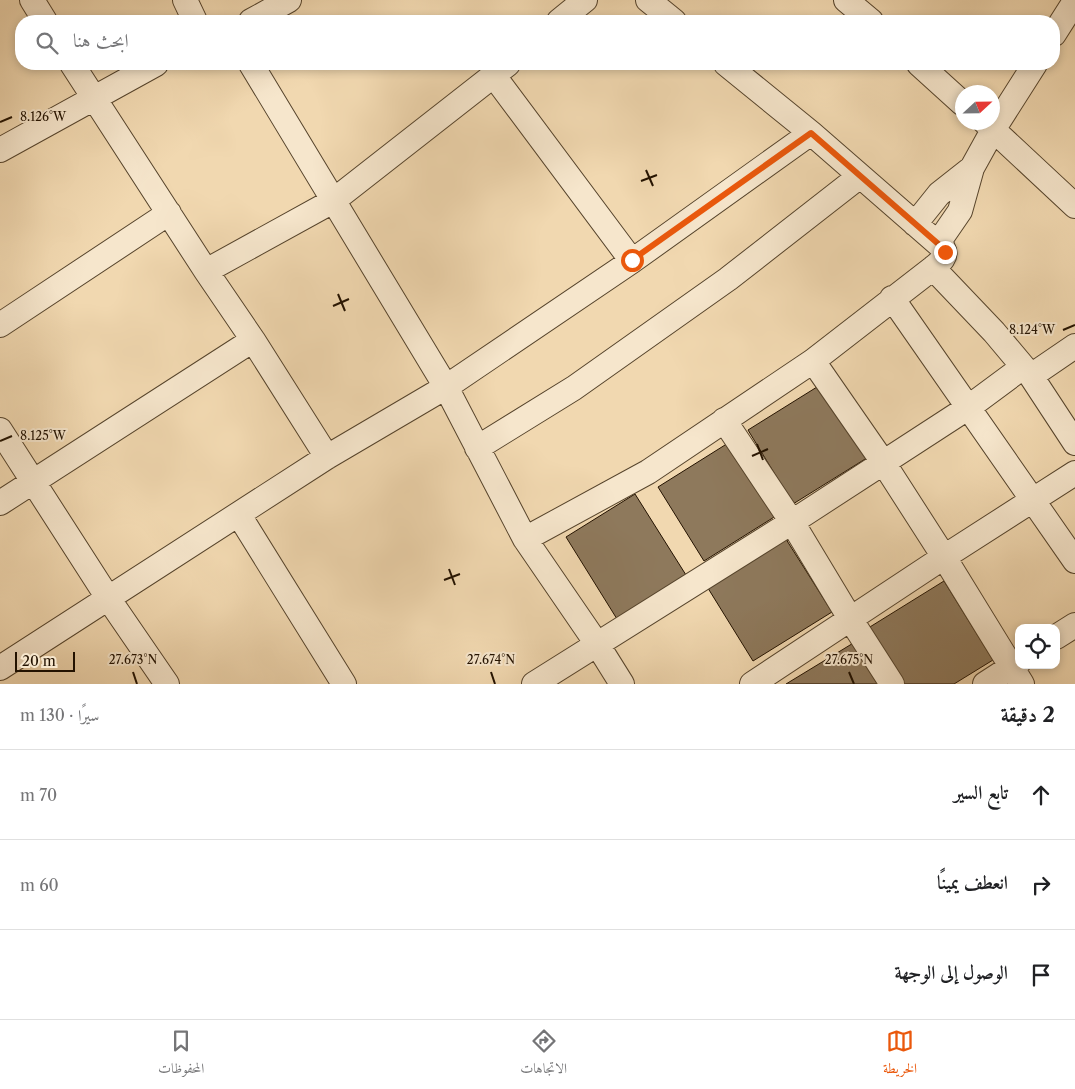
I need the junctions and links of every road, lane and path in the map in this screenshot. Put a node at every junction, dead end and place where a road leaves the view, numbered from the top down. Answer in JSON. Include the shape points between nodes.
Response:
{"nodes":[{"id":1,"x":32,"y":0,"type":"edge"},
{"id":2,"x":185,"y":0,"type":"edge"},
{"id":3,"x":289,"y":0,"type":"edge"},
{"id":4,"x":585,"y":0,"type":"edge"},
{"id":5,"x":648,"y":0,"type":"edge"},
{"id":6,"x":846,"y":0,"type":"edge"},
{"id":7,"x":1075,"y":1,"type":"edge"},
{"id":8,"x":41,"y":15,"type":"edge"},
{"id":9,"x":193,"y":15,"type":"edge"},
{"id":10,"x":262,"y":15,"type":"edge"},
{"id":11,"x":566,"y":15,"type":"edge"},
{"id":12,"x":667,"y":15,"type":"edge"},
{"id":13,"x":864,"y":15,"type":"edge"},
{"id":14,"x":1060,"y":25,"type":"edge"},
{"id":15,"x":76,"y":70,"type":"edge"},
{"id":16,"x":145,"y":70,"type":"edge"},
{"id":17,"x":255,"y":70,"type":"edge"},
{"id":18,"x":501,"y":70,"type":"edge"},
{"id":19,"x":733,"y":70,"type":"edge"},
{"id":20,"x":925,"y":70,"type":"edge"},
{"id":21,"x":1031,"y":70,"type":"edge"},
{"id":22,"x":955,"y":97,"type":"edge"},
{"id":23,"x":94,"y":98,"type":"junction"},
{"id":24,"x":1000,"y":111,"type":"edge"},
{"id":25,"x":987,"y":130,"type":"edge"},
{"id":26,"x":993,"y":130,"type":"edge"},
{"id":27,"x":811,"y":133,"type":"junction"},
{"id":28,"x":0,"y":150,"type":"edge"},
{"id":29,"x":972,"y":168,"type":"junction"},
{"id":30,"x":860,"y":176,"type":"junction"},
{"id":31,"x":333,"y":201,"type":"junction"},
{"id":32,"x":1075,"y":206,"type":"edge"},
{"id":33,"x":169,"y":214,"type":"junction"},
{"id":34,"x":915,"y":224,"type":"junction"},
{"id":35,"x":938,"y":243,"type":"junction"},
{"id":36,"x":632,"y":260,"type":"junction"},
{"id":37,"x":933,"y":268,"type":"junction"},
{"id":38,"x":206,"y":271,"type":"junction"},
{"id":39,"x":892,"y":298,"type":"junction"},
{"id":40,"x":0,"y":325,"type":"edge"},
{"id":41,"x":253,"y":340,"type":"junction"},
{"id":42,"x":1075,"y":346,"type":"edge"},
{"id":43,"x":813,"y":361,"type":"junction"},
{"id":44,"x":1027,"y":371,"type":"junction"},
{"id":45,"x":446,"y":386,"type":"junction"},
{"id":46,"x":969,"y":407,"type":"junction"},
{"id":47,"x":724,"y":420,"type":"junction"},
{"id":48,"x":0,"y":430,"type":"edge"},
{"id":49,"x":1075,"y":443,"type":"edge"},
{"id":50,"x":477,"y":448,"type":"junction"},
{"id":51,"x":327,"y":457,"type":"junction"},
{"id":52,"x":883,"y":462,"type":"junction"},
{"id":53,"x":1075,"y":473,"type":"edge"},
{"id":54,"x":34,"y":482,"type":"junction"},
{"id":55,"x":1034,"y":500,"type":"junction"},
{"id":56,"x":0,"y":503,"type":"edge"},
{"id":57,"x":239,"y":515,"type":"junction"},
{"id":58,"x":792,"y":522,"type":"junction"},
{"id":59,"x":525,"y":539,"type":"junction"},
{"id":60,"x":944,"y":557,"type":"junction"},
{"id":61,"x":1075,"y":561,"type":"edge"},
{"id":62,"x":108,"y":598,"type":"junction"},
{"id":63,"x":851,"y":620,"type":"junction"},
{"id":64,"x":1075,"y":625,"type":"edge"},
{"id":65,"x":1060,"y":634,"type":"edge"},
{"id":66,"x":597,"y":644,"type":"junction"},
{"id":67,"x":0,"y":668,"type":"edge"},
{"id":68,"x":1017,"y":671,"type":"edge"},
{"id":69,"x":167,"y":684,"type":"edge"},
{"id":70,"x":344,"y":684,"type":"edge"},
{"id":71,"x":534,"y":684,"type":"edge"},
{"id":72,"x":622,"y":684,"type":"edge"},
{"id":73,"x":752,"y":684,"type":"edge"},
{"id":74,"x":892,"y":684,"type":"edge"},
{"id":75,"x":985,"y":684,"type":"edge"}],
"edges":[{"from":1,"to":8,"type":"street"},
{"from":2,"to":9,"type":"street"},
{"from":3,"to":10,"type":"street"},
{"from":4,"to":11,"type":"street"},
{"from":5,"to":12,"type":"street"},
{"from":6,"to":13,"type":"street"},
{"from":7,"to":14,"type":"street"},
{"from":15,"to":23,"type":"street"},
{"from":16,"to":23,"type":"street"},
{"from":17,"to":31,"type":"street"},
{"from":18,"to":31,"type":"street"},
{"from":18,"to":36,"type":"street"},
{"from":19,"to":27,"type":"street"},
{"from":20,"to":22,"type":"street"},
{"from":21,"to":24,"type":"street"},
{"from":23,"to":28,"type":"street"},
{"from":23,"to":33,"type":"street"},
{"from":25,"to":29,"type":"street"},
{"from":26,"to":32,"type":"street"},
{"from":27,"to":30,"type":"street"},
{"from":27,"to":36,"type":"street"},
{"from":29,"to":34,"type":"street","via":[[939,194]]},
{"from":29,"to":35,"type":"street","via":[[960,211]]},
{"from":30,"to":34,"type":"street"},
{"from":30,"to":50,"type":"street","via":[[728,279],[582,382]]},
{"from":31,"to":38,"type":"street"},
{"from":31,"to":45,"type":"street"},
{"from":33,"to":38,"type":"street"},
{"from":33,"to":40,"type":"street"},
{"from":34,"to":35,"type":"street"},
{"from":35,"to":37,"type":"street","via":[[945,252]]},
{"from":36,"to":45,"type":"street"},
{"from":37,"to":39,"type":"street"},
{"from":37,"to":44,"type":"street"},
{"from":38,"to":41,"type":"street"},
{"from":39,"to":43,"type":"street"},
{"from":39,"to":46,"type":"street"},
{"from":41,"to":51,"type":"street"},
{"from":41,"to":54,"type":"street"},
{"from":42,"to":44,"type":"street"},
{"from":43,"to":47,"type":"street"},
{"from":43,"to":52,"type":"street"},
{"from":44,"to":46,"type":"street"},
{"from":44,"to":49,"type":"street"},
{"from":45,"to":50,"type":"street"},
{"from":45,"to":51,"type":"street"},
{"from":46,"to":52,"type":"street"},
{"from":46,"to":55,"type":"street"},
{"from":47,"to":58,"type":"street"},
{"from":47,"to":59,"type":"street","via":[[648,472]]},
{"from":48,"to":54,"type":"street"},
{"from":50,"to":59,"type":"street"},
{"from":51,"to":57,"type":"street"},
{"from":52,"to":58,"type":"street"},
{"from":52,"to":60,"type":"street"},
{"from":53,"to":55,"type":"street"},
{"from":54,"to":56,"type":"street"},
{"from":54,"to":62,"type":"street"},
{"from":55,"to":60,"type":"street"},
{"from":55,"to":61,"type":"street"},
{"from":57,"to":62,"type":"street"},
{"from":57,"to":70,"type":"street"},
{"from":58,"to":63,"type":"street"},
{"from":58,"to":66,"type":"street"},
{"from":59,"to":66,"type":"street"},
{"from":60,"to":63,"type":"street"},
{"from":60,"to":68,"type":"street"},
{"from":62,"to":67,"type":"street"},
{"from":62,"to":69,"type":"street"},
{"from":63,"to":73,"type":"street"},
{"from":63,"to":74,"type":"street"},
{"from":64,"to":65,"type":"street"},
{"from":66,"to":71,"type":"street"},
{"from":66,"to":72,"type":"street"},
{"from":68,"to":75,"type":"street"}]}
